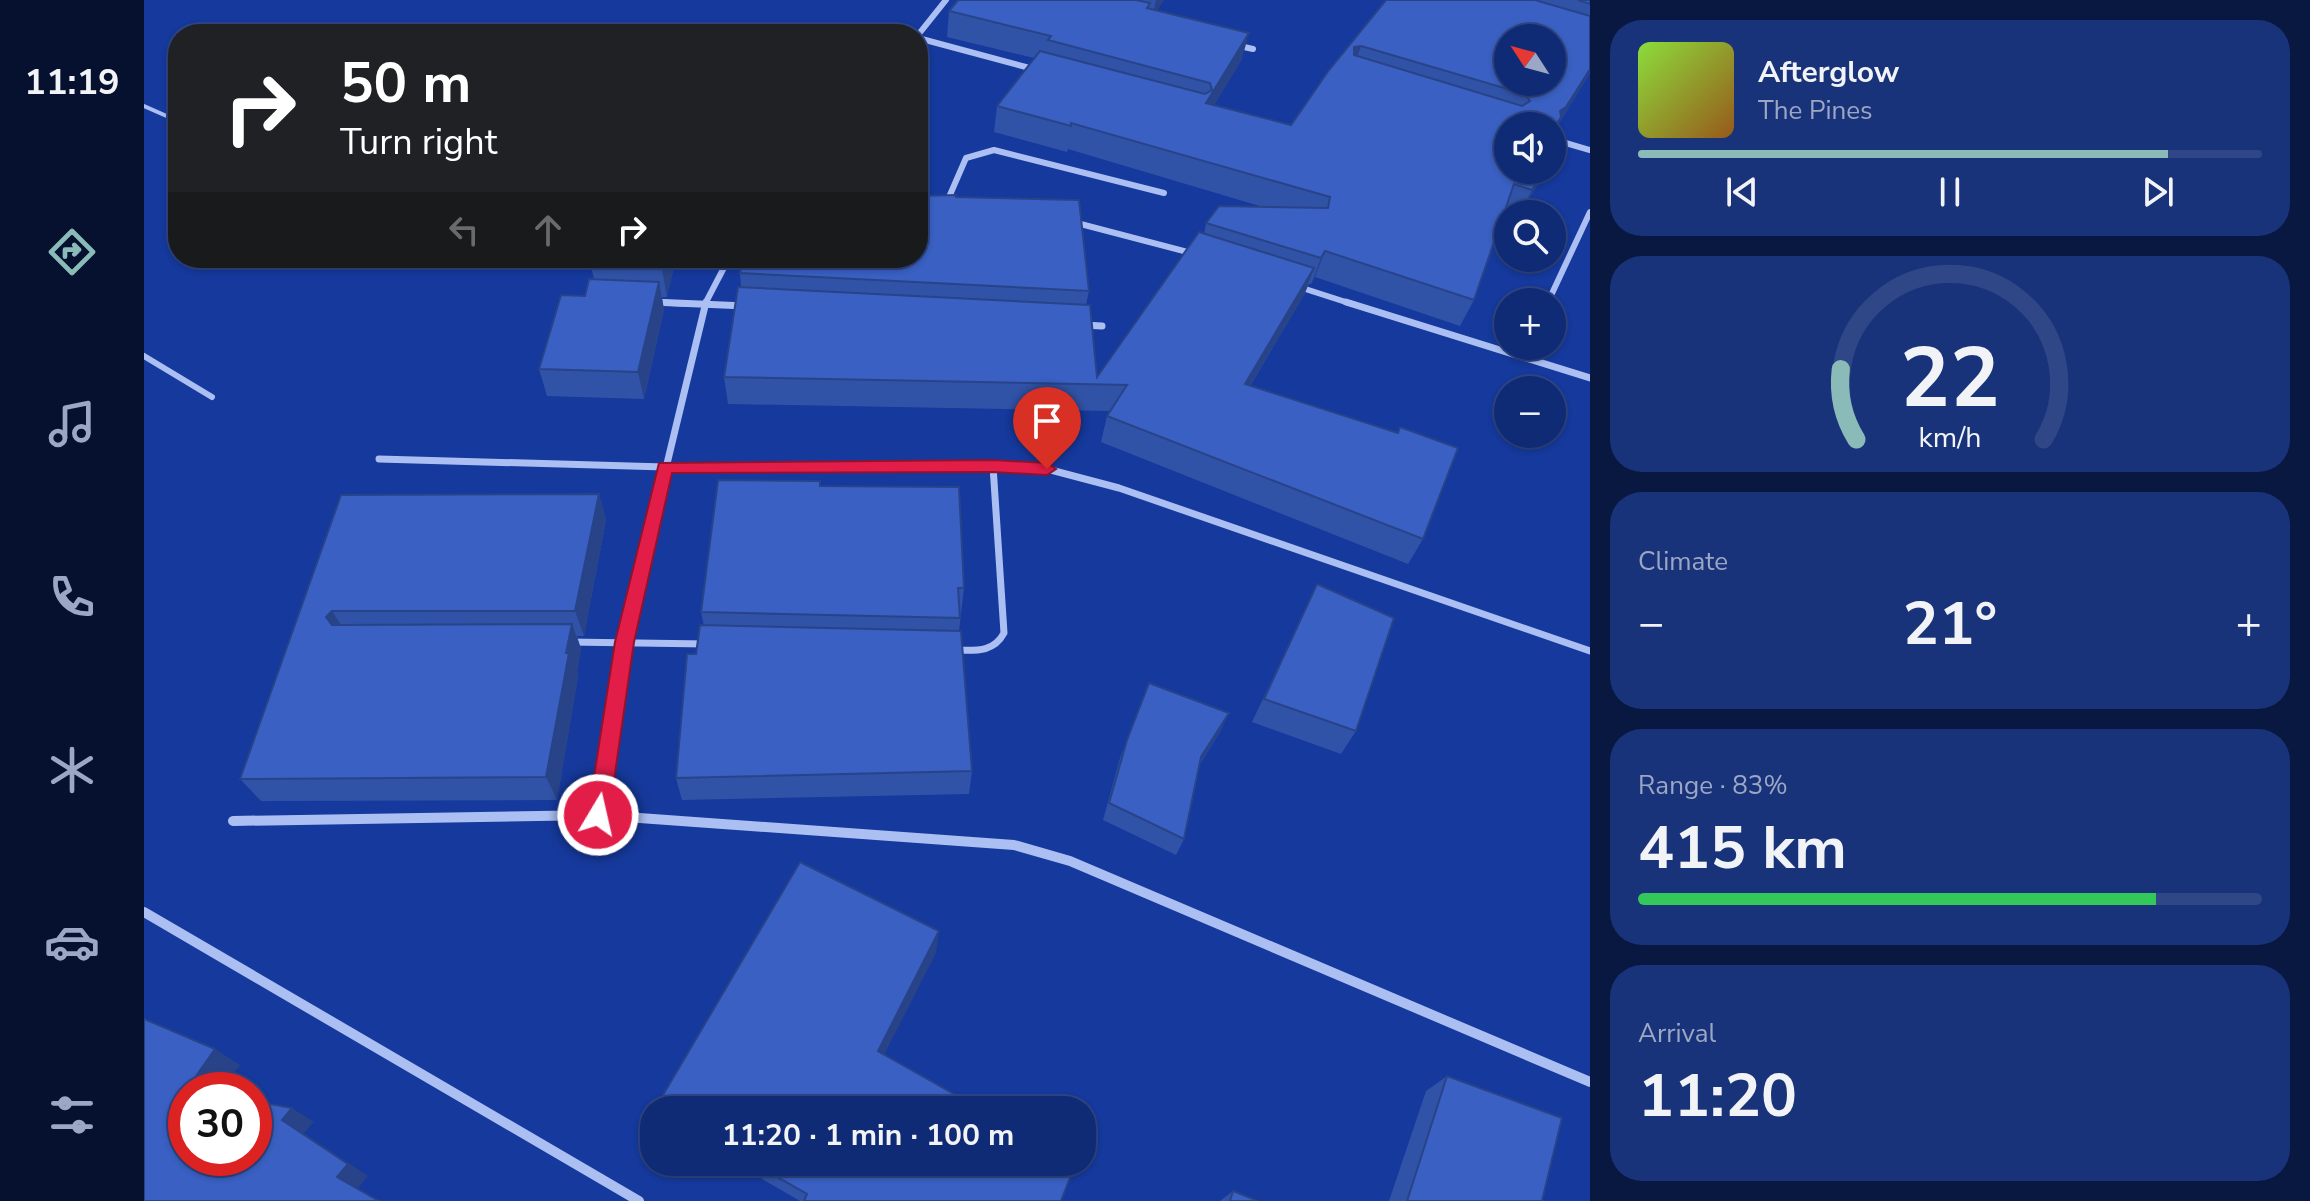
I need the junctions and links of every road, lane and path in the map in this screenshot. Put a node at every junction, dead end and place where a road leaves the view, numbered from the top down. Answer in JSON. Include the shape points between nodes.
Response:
{"nodes":[{"id":1,"x":946,"y":0,"type":"edge"},
{"id":2,"x":928,"y":24,"type":"edge"},
{"id":3,"x":928,"y":40,"type":"edge"},
{"id":4,"x":1222,"y":42,"type":"edge"},
{"id":5,"x":1253,"y":49,"type":"dead end"},
{"id":6,"x":1051,"y":74,"type":"edge"},
{"id":7,"x":144,"y":106,"type":"edge"},
{"id":8,"x":168,"y":117,"type":"edge"},
{"id":9,"x":1566,"y":143,"type":"edge"},
{"id":10,"x":1590,"y":150,"type":"edge"},
{"id":11,"x":1164,"y":193,"type":"dead end"},
{"id":12,"x":932,"y":204,"type":"edge"},
{"id":13,"x":946,"y":204,"type":"junction"},
{"id":14,"x":961,"y":206,"type":"edge"},
{"id":15,"x":1590,"y":212,"type":"edge"},
{"id":16,"x":1069,"y":220,"type":"edge"},
{"id":17,"x":1197,"y":255,"type":"edge"},
{"id":18,"x":724,"y":268,"type":"edge"},
{"id":19,"x":1285,"y":282,"type":"edge"},
{"id":20,"x":1555,"y":288,"type":"edge"},
{"id":21,"x":644,"y":302,"type":"edge"},
{"id":22,"x":705,"y":303,"type":"junction"},
{"id":23,"x":752,"y":306,"type":"edge"},
{"id":24,"x":1070,"y":324,"type":"edge"},
{"id":25,"x":1102,"y":326,"type":"dead end"},
{"id":26,"x":1494,"y":348,"type":"edge"},
{"id":27,"x":144,"y":356,"type":"edge"},
{"id":28,"x":1531,"y":360,"type":"edge"},
{"id":29,"x":1590,"y":378,"type":"edge"},
{"id":30,"x":212,"y":397,"type":"dead end"},
{"id":31,"x":379,"y":459,"type":"dead end"},
{"id":32,"x":993,"y":466,"type":"junction"},
{"id":33,"x":665,"y":467,"type":"junction"},
{"id":34,"x":563,"y":642,"type":"edge"},
{"id":35,"x":624,"y":642,"type":"junction"},
{"id":36,"x":718,"y":644,"type":"edge"},
{"id":37,"x":937,"y":649,"type":"edge"},
{"id":38,"x":1590,"y":651,"type":"edge"},
{"id":39,"x":598,"y":815,"type":"junction"},
{"id":40,"x":233,"y":821,"type":"dead end"},
{"id":41,"x":146,"y":914,"type":"edge"},
{"id":42,"x":1590,"y":1082,"type":"edge"},
{"id":43,"x":639,"y":1201,"type":"edge"}],
"edges":[{"from":1,"to":2,"type":"street"},
{"from":3,"to":6,"type":"street"},
{"from":4,"to":5,"type":"street"},
{"from":7,"to":8,"type":"lane"},
{"from":9,"to":10,"type":"street"},
{"from":11,"to":13,"type":"street","via":[[994,150],[966,158]]},
{"from":12,"to":13,"type":"street"},
{"from":13,"to":14,"type":"street"},
{"from":15,"to":20,"type":"street"},
{"from":16,"to":17,"type":"street"},
{"from":18,"to":22,"type":"street"},
{"from":19,"to":26,"type":"street"},
{"from":21,"to":22,"type":"street"},
{"from":22,"to":23,"type":"street"},
{"from":22,"to":33,"type":"street"},
{"from":24,"to":25,"type":"street"},
{"from":27,"to":30,"type":"lane"},
{"from":28,"to":29,"type":"street"},
{"from":31,"to":33,"type":"street"},
{"from":32,"to":33,"type":"street"},
{"from":32,"to":37,"type":"street","via":[[1004,633],[998,644],[984,650]]},
{"from":32,"to":38,"type":"street","via":[[1047,469],[1119,488]]},
{"from":33,"to":35,"type":"street"},
{"from":34,"to":35,"type":"street"},
{"from":35,"to":36,"type":"street"},
{"from":35,"to":39,"type":"street"},
{"from":39,"to":40,"type":"street"},
{"from":39,"to":42,"type":"street","via":[[1014,845],[1070,861]]},
{"from":41,"to":43,"type":"street"}]}
